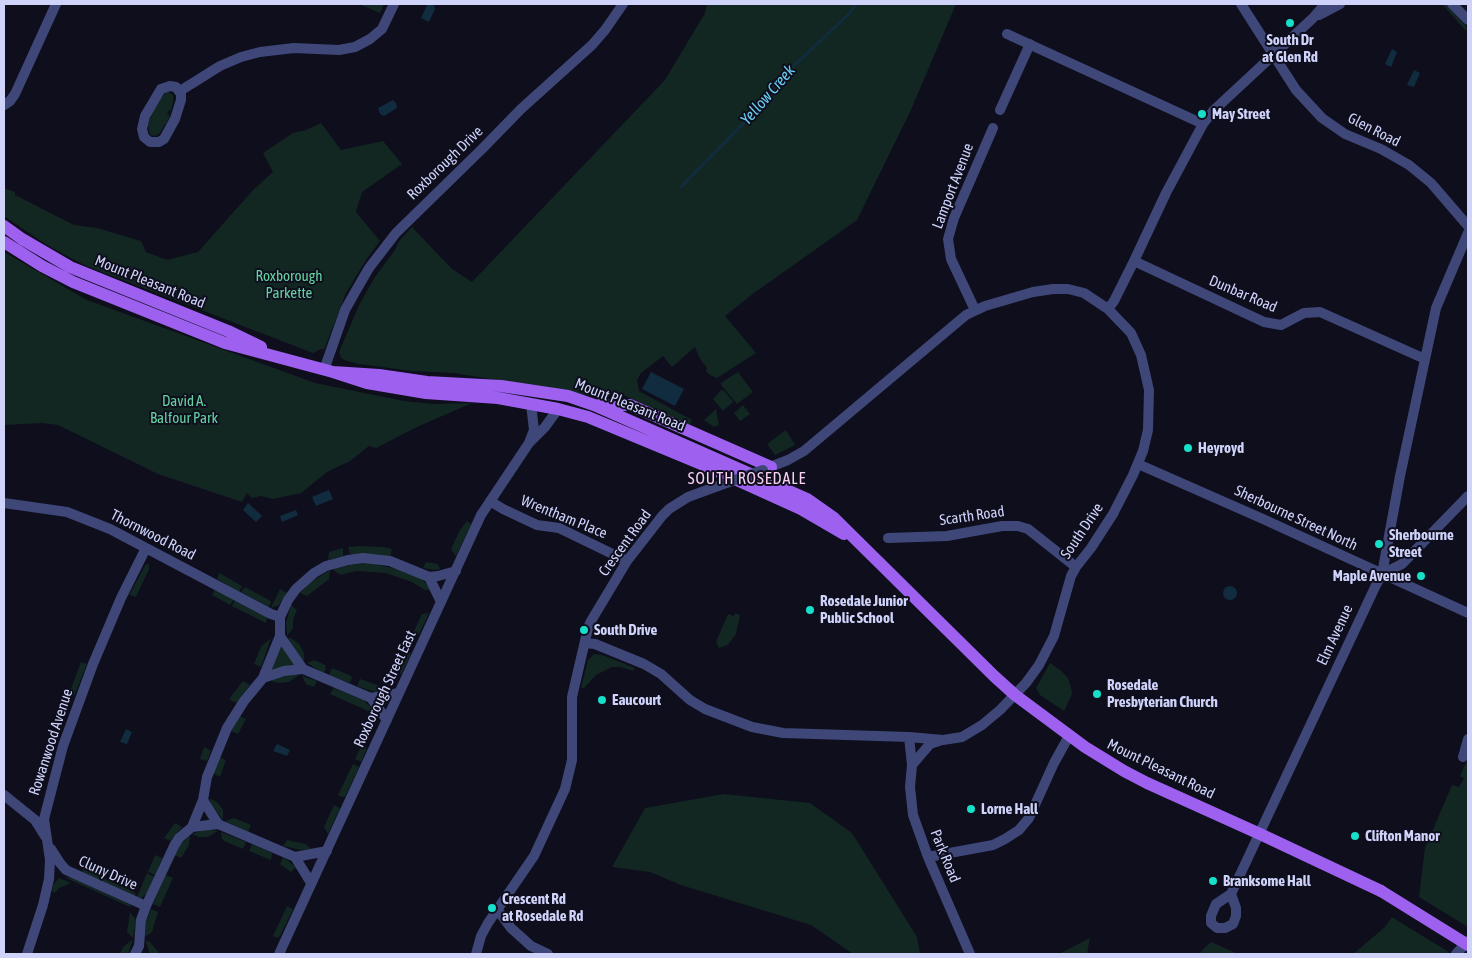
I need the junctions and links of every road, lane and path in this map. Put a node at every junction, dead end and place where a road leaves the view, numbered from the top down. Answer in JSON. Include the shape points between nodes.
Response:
{"nodes":[{"id":1,"x":56,"y":4,"type":"edge"},
{"id":2,"x":394,"y":4,"type":"edge"},
{"id":3,"x":623,"y":4,"type":"edge"},
{"id":4,"x":1240,"y":4,"type":"edge"},
{"id":5,"x":1325,"y":4,"type":"edge"},
{"id":6,"x":1340,"y":4,"type":"edge"},
{"id":7,"x":1452,"y":4,"type":"edge"},
{"id":8,"x":1313,"y":18,"type":"junction"},
{"id":9,"x":1468,"y":20,"type":"edge"},
{"id":10,"x":1007,"y":34,"type":"dead end"},
{"id":11,"x":1030,"y":44,"type":"junction"},
{"id":12,"x":1274,"y":56,"type":"junction"},
{"id":13,"x":180,"y":91,"type":"junction"},
{"id":14,"x":5,"y":104,"type":"edge"},
{"id":15,"x":1000,"y":110,"type":"dead end"},
{"id":16,"x":1204,"y":124,"type":"junction"},
{"id":17,"x":993,"y":128,"type":"dead end"},
{"id":18,"x":4,"y":226,"type":"edge"},
{"id":19,"x":1468,"y":226,"type":"edge"},
{"id":20,"x":1468,"y":233,"type":"edge"},
{"id":21,"x":4,"y":242,"type":"edge"},
{"id":22,"x":1134,"y":261,"type":"junction"},
{"id":23,"x":1108,"y":309,"type":"junction"},
{"id":24,"x":974,"y":310,"type":"junction"},
{"id":25,"x":1425,"y":359,"type":"junction"},
{"id":26,"x":289,"y":360,"type":"junction"},
{"id":27,"x":329,"y":371,"type":"junction"},
{"id":28,"x":531,"y":404,"type":"junction"},
{"id":29,"x":594,"y":405,"type":"junction"},
{"id":30,"x":558,"y":409,"type":"junction"},
{"id":31,"x":529,"y":443,"type":"junction"},
{"id":32,"x":1138,"y":464,"type":"junction"},
{"id":33,"x":767,"y":468,"type":"junction"},
{"id":34,"x":1468,"y":496,"type":"edge"},
{"id":35,"x":490,"y":501,"type":"junction"},
{"id":36,"x":4,"y":503,"type":"edge"},
{"id":37,"x":888,"y":538,"type":"dead end"},
{"id":38,"x":858,"y":543,"type":"junction"},
{"id":39,"x":146,"y":548,"type":"junction"},
{"id":40,"x":627,"y":561,"type":"junction"},
{"id":41,"x":1076,"y":566,"type":"junction"},
{"id":42,"x":456,"y":571,"type":"junction"},
{"id":43,"x":1382,"y":574,"type":"junction"},
{"id":44,"x":429,"y":577,"type":"junction"},
{"id":45,"x":441,"y":602,"type":"junction"},
{"id":46,"x":1468,"y":613,"type":"edge"},
{"id":47,"x":280,"y":617,"type":"junction"},
{"id":48,"x":280,"y":636,"type":"junction"},
{"id":49,"x":585,"y":643,"type":"junction"},
{"id":50,"x":303,"y":669,"type":"junction"},
{"id":51,"x":263,"y":678,"type":"junction"},
{"id":52,"x":399,"y":693,"type":"junction"},
{"id":53,"x":1015,"y":695,"type":"junction"},
{"id":54,"x":371,"y":698,"type":"junction"},
{"id":55,"x":386,"y":720,"type":"junction"},
{"id":56,"x":1069,"y":736,"type":"junction"},
{"id":57,"x":909,"y":737,"type":"junction"},
{"id":58,"x":1468,"y":739,"type":"edge"},
{"id":59,"x":942,"y":740,"type":"junction"},
{"id":60,"x":1463,"y":757,"type":"dead end"},
{"id":61,"x":912,"y":764,"type":"junction"},
{"id":62,"x":4,"y":795,"type":"edge"},
{"id":63,"x":203,"y":800,"type":"junction"},
{"id":64,"x":218,"y":824,"type":"junction"},
{"id":65,"x":192,"y":827,"type":"junction"},
{"id":66,"x":1260,"y":834,"type":"junction"},
{"id":67,"x":47,"y":840,"type":"junction"},
{"id":68,"x":327,"y":850,"type":"junction"},
{"id":69,"x":295,"y":856,"type":"junction"},
{"id":70,"x":928,"y":857,"type":"junction"},
{"id":71,"x":312,"y":883,"type":"junction"},
{"id":72,"x":1231,"y":894,"type":"dead end"},
{"id":73,"x":146,"y":906,"type":"junction"},
{"id":74,"x":497,"y":909,"type":"junction"},
{"id":75,"x":1468,"y":943,"type":"edge"},
{"id":76,"x":140,"y":951,"type":"edge"},
{"id":77,"x":27,"y":954,"type":"edge"},
{"id":78,"x":279,"y":954,"type":"edge"},
{"id":79,"x":476,"y":954,"type":"edge"},
{"id":80,"x":548,"y":954,"type":"edge"},
{"id":81,"x":970,"y":954,"type":"edge"},
{"id":82,"x":1456,"y":954,"type":"edge"}],
"edges":[{"from":1,"to":14,"type":"street","via":[[15,94]]},
{"from":2,"to":13,"type":"street","via":[[382,29],[355,47],[260,52],[225,64]]},
{"from":3,"to":27,"type":"street","name":"Roxborough Drive","via":[[592,45],[521,109],[392,238],[369,268],[345,310]]},
{"from":4,"to":12,"type":"street","name":"Glen Road"},
{"from":5,"to":8,"type":"street"},
{"from":6,"to":8,"type":"street"},
{"from":7,"to":9,"type":"street"},
{"from":8,"to":12,"type":"street"},
{"from":10,"to":11,"type":"street"},
{"from":11,"to":15,"type":"street"},
{"from":11,"to":16,"type":"street"},
{"from":12,"to":16,"type":"street","via":[[1226,98]]},
{"from":12,"to":19,"type":"street","name":"Glen Road","via":[[1296,90],[1322,118],[1345,134],[1409,165],[1430,183]]},
{"from":13,"to":13,"type":"street","via":[[176,87],[165,87],[156,96],[142,124],[144,136],[150,142],[159,142],[168,133],[181,100]]},
{"from":16,"to":22,"type":"street"},
{"from":17,"to":24,"type":"street","name":"Lamport Avenue","via":[[948,239],[950,260]]},
{"from":18,"to":26,"type":"main road","name":"Mount Pleasant Road","via":[[70,267],[228,331]]},
{"from":20,"to":25,"type":"street","name":"Elm Avenue","via":[[1436,308]]},
{"from":21,"to":26,"type":"main road","name":"Mount Pleasant Road","via":[[72,282],[225,343]]},
{"from":22,"to":23,"type":"street"},
{"from":22,"to":25,"type":"street","name":"Dunbar Road","via":[[1264,322],[1281,325],[1304,313],[1320,312]]},
{"from":23,"to":24,"type":"street","name":"Crescent Road","via":[[1084,293],[1068,289],[1033,292]]},
{"from":23,"to":32,"type":"street","name":"South Drive","via":[[1131,333],[1142,355],[1149,390],[1148,430]]},
{"from":24,"to":33,"type":"street","name":"Crescent Road","via":[[804,451]]},
{"from":25,"to":43,"type":"street","name":"Elm Avenue"},
{"from":26,"to":27,"type":"main road","name":"Mount Pleasant Road"},
{"from":27,"to":28,"type":"main road","name":"Mount Pleasant Road","via":[[367,383],[426,393],[498,398]]},
{"from":27,"to":29,"type":"main road","name":"Mount Pleasant Road","via":[[501,386],[568,396]]},
{"from":28,"to":30,"type":"main road","name":"Mount Pleasant Road"},
{"from":28,"to":31,"type":"street","name":"Roxborough Street East","via":[[534,430]]},
{"from":29,"to":33,"type":"main road","via":[[630,405]]},
{"from":29,"to":38,"type":"main road","name":"Mount Pleasant Road","via":[[806,499],[834,518]]},
{"from":30,"to":31,"type":"street","name":"Roxborough Street East"},
{"from":30,"to":38,"type":"main road","name":"Mount Pleasant Road","via":[[588,417],[706,466],[801,509]]},
{"from":31,"to":35,"type":"street","name":"Roxborough Street East"},
{"from":32,"to":41,"type":"street","name":"South Drive","via":[[1113,514]]},
{"from":32,"to":43,"type":"street","name":"Sherbourne Street North"},
{"from":33,"to":40,"type":"street","name":"Crescent Road","bridge":true,"via":[[688,498],[669,509]]},
{"from":34,"to":43,"type":"street","via":[[1402,564]]},
{"from":35,"to":40,"type":"street","name":"Wrentham Place","via":[[537,525],[559,528]]},
{"from":35,"to":42,"type":"street","name":"Roxborough Street East"},
{"from":36,"to":39,"type":"street","name":"Thornwood Road","via":[[67,512]]},
{"from":37,"to":41,"type":"street","name":"Scarth Road","via":[[947,536],[1018,526],[1028,529]]},
{"from":38,"to":53,"type":"main road","name":"Mount Pleasant Road"},
{"from":39,"to":47,"type":"street","name":"Thornwood Road"},
{"from":39,"to":67,"type":"street","name":"Rowanwood Avenue","via":[[121,598],[70,725],[44,819]]},
{"from":40,"to":49,"type":"street","name":"Crescent Road","via":[[591,621]]},
{"from":41,"to":53,"type":"street","name":"South Drive","via":[[1067,586],[1054,636],[1039,665]]},
{"from":42,"to":44,"type":"street"},
{"from":42,"to":45,"type":"street","name":"Roxborough Street East"},
{"from":43,"to":46,"type":"street","name":"Sherbourne Street North"},
{"from":43,"to":66,"type":"street","name":"Elm Avenue"},
{"from":44,"to":45,"type":"street"},
{"from":44,"to":47,"type":"street","via":[[390,561],[363,558],[337,562],[305,580],[288,600]]},
{"from":45,"to":52,"type":"street","name":"Roxborough Street East"},
{"from":47,"to":48,"type":"street"},
{"from":48,"to":50,"type":"street"},
{"from":48,"to":51,"type":"street"},
{"from":49,"to":57,"type":"street","name":"South Drive","via":[[644,664],[705,709],[752,727],[783,733]]},
{"from":49,"to":74,"type":"street","name":"Crescent Road","via":[[572,697],[570,774],[534,856]]},
{"from":50,"to":51,"type":"street"},
{"from":50,"to":54,"type":"street"},
{"from":51,"to":63,"type":"street","via":[[227,728],[207,776]]},
{"from":52,"to":54,"type":"street"},
{"from":52,"to":55,"type":"street","name":"Roxborough Street East"},
{"from":53,"to":56,"type":"main road","name":"Mount Pleasant Road"},
{"from":53,"to":59,"type":"street","name":"South Drive","via":[[970,733]]},
{"from":54,"to":55,"type":"street"},
{"from":55,"to":68,"type":"street","name":"Roxborough Street East"},
{"from":56,"to":66,"type":"main road","name":"Mount Pleasant Road","via":[[1124,771]]},
{"from":56,"to":70,"type":"street","via":[[1029,818],[1019,830],[993,845]]},
{"from":57,"to":59,"type":"street","name":"South Drive"},
{"from":57,"to":61,"type":"street","name":"Park Road"},
{"from":58,"to":60,"type":"street"},
{"from":59,"to":61,"type":"street","via":[[930,744]]},
{"from":61,"to":70,"type":"street","name":"Park Road","via":[[913,815]]},
{"from":62,"to":67,"type":"street","name":"Cluny Drive","via":[[35,820]]},
{"from":63,"to":64,"type":"street"},
{"from":63,"to":65,"type":"street"},
{"from":64,"to":65,"type":"street"},
{"from":64,"to":69,"type":"street"},
{"from":65,"to":73,"type":"street","via":[[174,846]]},
{"from":66,"to":72,"type":"street","name":"Elm Avenue"},
{"from":66,"to":75,"type":"main road","name":"Mount Pleasant Road","bridge":true,"via":[[1381,891]]},
{"from":67,"to":73,"type":"street","name":"Cluny Drive","via":[[66,870]]},
{"from":67,"to":77,"type":"street","name":"Rowanwood Avenue","via":[[49,879]]},
{"from":68,"to":69,"type":"street"},
{"from":68,"to":71,"type":"street","name":"Roxborough Street East"},
{"from":69,"to":71,"type":"street"},
{"from":70,"to":81,"type":"street","name":"Park Road"},
{"from":71,"to":78,"type":"street","name":"Roxborough Street East"},
{"from":73,"to":76,"type":"street","via":[[141,920]]},
{"from":74,"to":79,"type":"street","name":"Crescent Road","via":[[481,936]]},
{"from":74,"to":80,"type":"street","via":[[531,946]]},
{"from":75,"to":82,"type":"street"}]}
